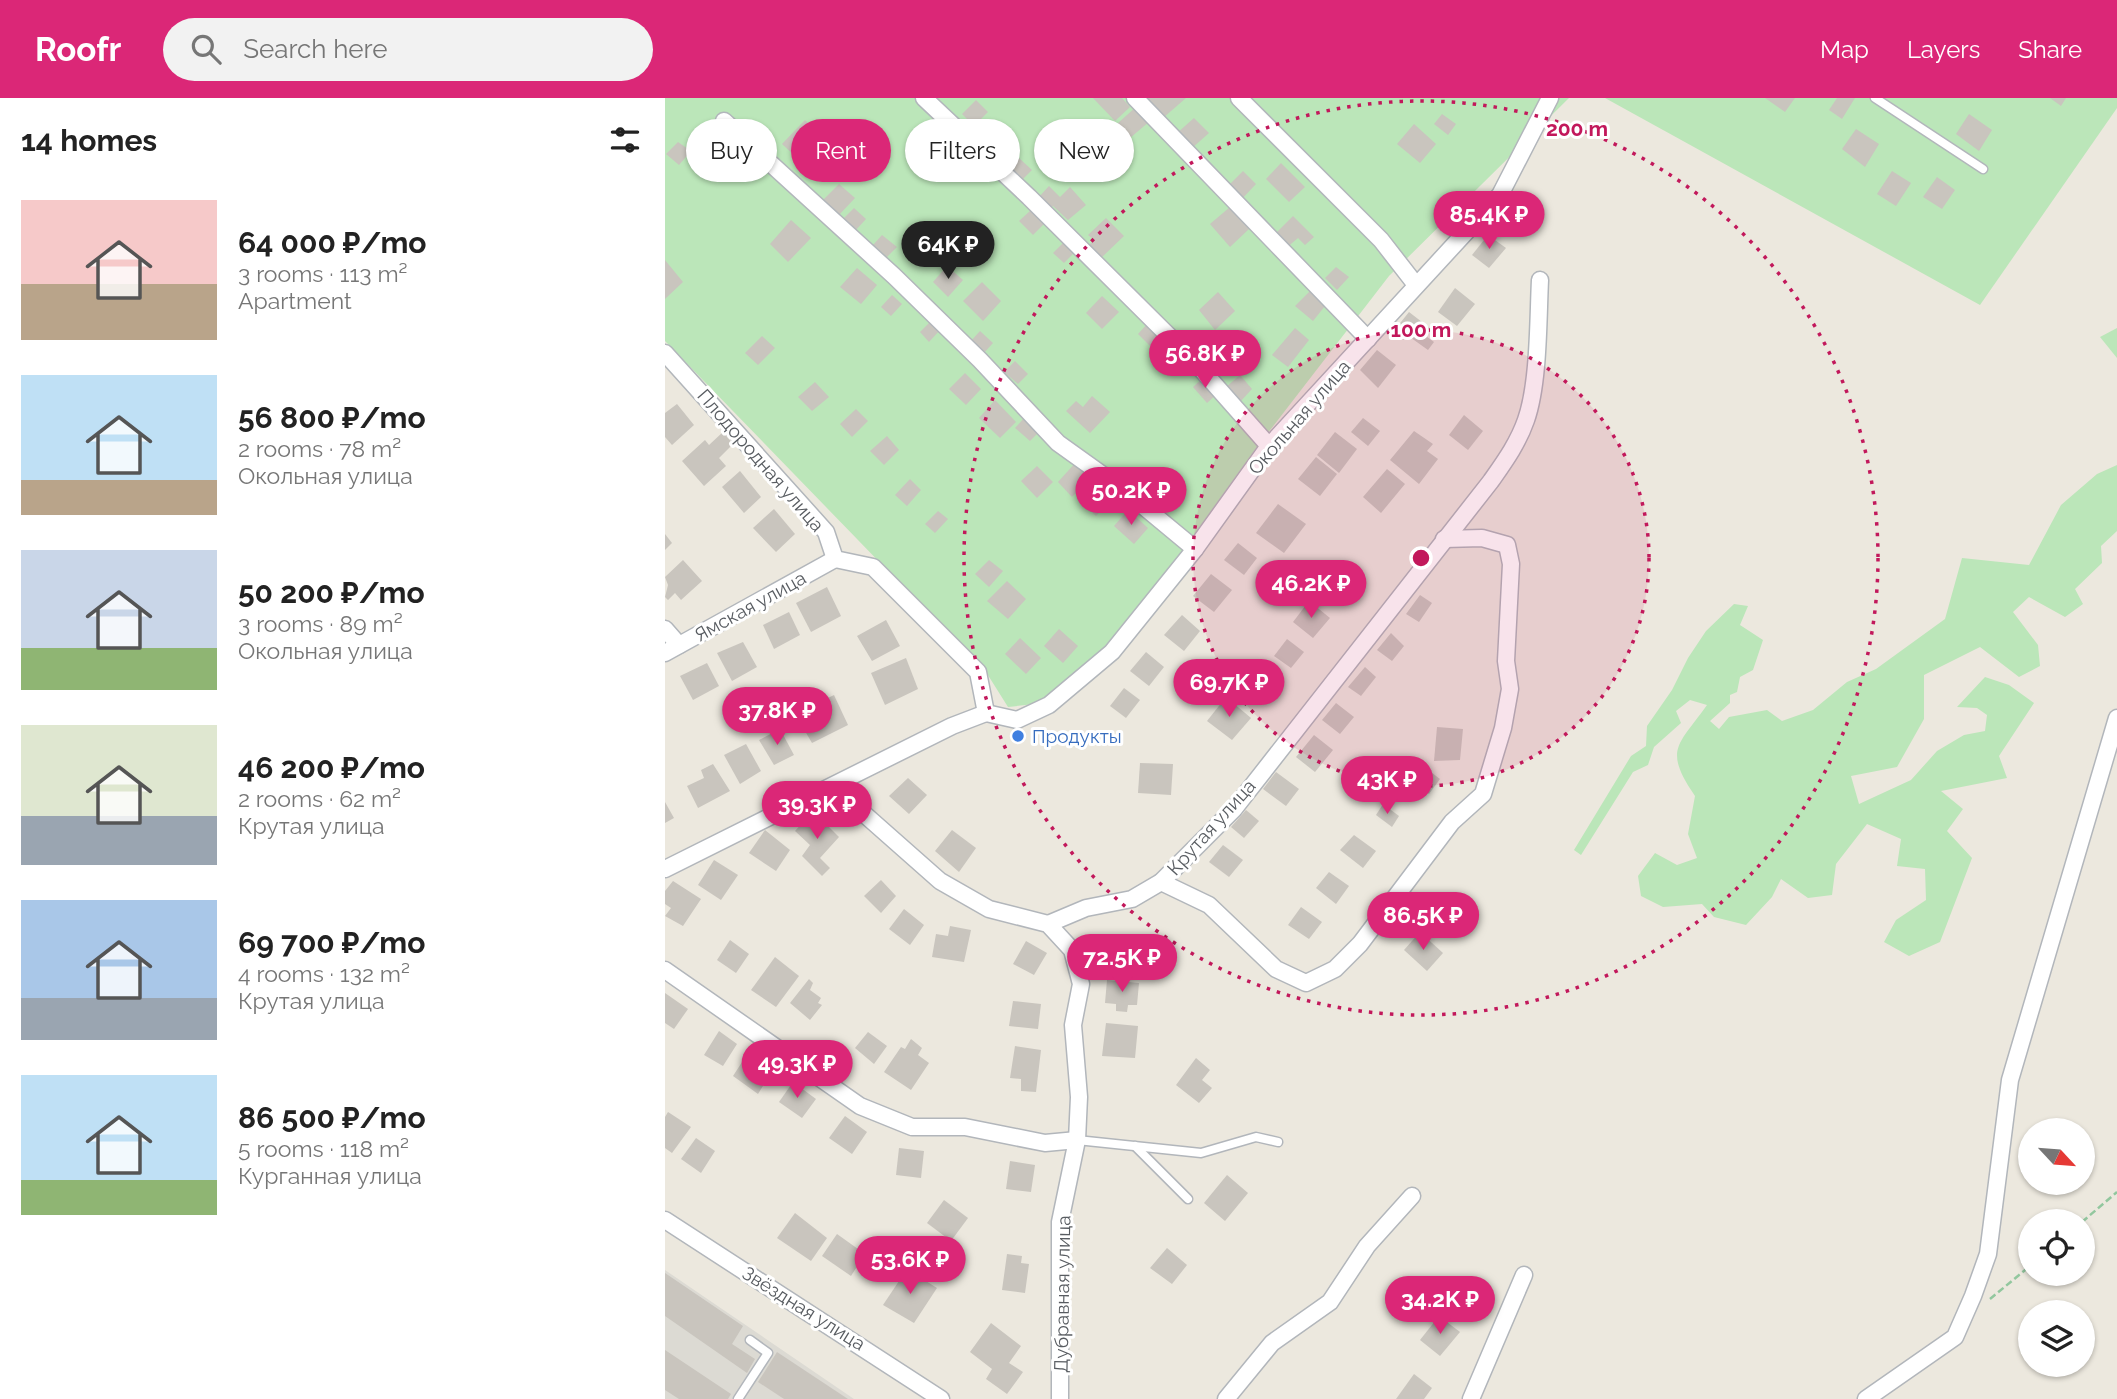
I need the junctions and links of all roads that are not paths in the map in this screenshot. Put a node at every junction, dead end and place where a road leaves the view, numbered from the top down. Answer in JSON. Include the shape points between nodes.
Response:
{"nodes":[{"id":1,"x":1135,"y":98,"type":"edge"},
{"id":2,"x":1550,"y":98,"type":"edge"},
{"id":3,"x":1875,"y":98,"type":"edge"},
{"id":4,"x":1241,"y":99,"type":"edge"},
{"id":5,"x":930,"y":100,"type":"edge"},
{"id":6,"x":777,"y":169,"type":"edge"},
{"id":7,"x":1983,"y":169,"type":"dead end"},
{"id":8,"x":1541,"y":280,"type":"dead end"},
{"id":9,"x":1416,"y":285,"type":"junction"},
{"id":10,"x":1368,"y":339,"type":"junction"},
{"id":11,"x":665,"y":353,"type":"edge"},
{"id":12,"x":1269,"y":446,"type":"junction"},
{"id":13,"x":1444,"y":539,"type":"junction"},
{"id":14,"x":1195,"y":549,"type":"junction"},
{"id":15,"x":835,"y":559,"type":"junction"},
{"id":16,"x":665,"y":629,"type":"edge"},
{"id":17,"x":672,"y":649,"type":"edge"},
{"id":18,"x":986,"y":713,"type":"junction"},
{"id":19,"x":2117,"y":718,"type":"edge"},
{"id":20,"x":820,"y":792,"type":"junction"},
{"id":21,"x":665,"y":869,"type":"edge"},
{"id":22,"x":1161,"y":883,"type":"junction"},
{"id":23,"x":1048,"y":924,"type":"junction"},
{"id":24,"x":665,"y":970,"type":"edge"},
{"id":25,"x":1077,"y":1140,"type":"junction"},
{"id":26,"x":1278,"y":1142,"type":"dead end"},
{"id":27,"x":1135,"y":1146,"type":"junction"},
{"id":28,"x":1412,"y":1196,"type":"dead end"},
{"id":29,"x":1188,"y":1199,"type":"dead end"},
{"id":30,"x":665,"y":1220,"type":"edge"},
{"id":31,"x":1524,"y":1275,"type":"dead end"},
{"id":32,"x":750,"y":1340,"type":"dead end"},
{"id":33,"x":737,"y":1399,"type":"edge"},
{"id":34,"x":941,"y":1399,"type":"edge"},
{"id":35,"x":1060,"y":1399,"type":"edge"},
{"id":36,"x":1226,"y":1399,"type":"edge"},
{"id":37,"x":1471,"y":1399,"type":"edge"},
{"id":38,"x":1866,"y":1399,"type":"edge"}],
"edges":[{"from":1,"to":10,"type":"street"},
{"from":2,"to":9,"type":"street","name":"Окольная улица","via":[[1500,195]]},
{"from":3,"to":7,"type":"lane"},
{"from":4,"to":9,"type":"street","via":[[1372,231]]},
{"from":5,"to":12,"type":"street","via":[[1193,360]]},
{"from":6,"to":14,"type":"street","via":[[904,285],[1058,443]]},
{"from":8,"to":13,"type":"street","name":"Крутая улица","via":[[1527,417],[1491,481]]},
{"from":9,"to":10,"type":"street","name":"Окольная улица"},
{"from":10,"to":12,"type":"street","name":"Окольная улица"},
{"from":11,"to":15,"type":"street","name":"Плодородная улица","via":[[826,532]]},
{"from":12,"to":14,"type":"street","name":"Окольная улица"},
{"from":13,"to":22,"type":"street","name":"Крутая улица","via":[[1234,809]]},
{"from":13,"to":22,"type":"street","via":[[1482,537],[1507,545],[1511,564],[1506,661],[1510,689],[1503,729],[1483,794],[1453,822],[1360,944],[1335,969],[1306,982],[1276,969],[1209,905]]},
{"from":14,"to":18,"type":"street","name":"Окольная улица","via":[[1112,652],[1049,705],[1017,720]]},
{"from":15,"to":17,"type":"street","name":"Ямская улица"},
{"from":15,"to":18,"type":"street","via":[[873,567],[978,672]]},
{"from":16,"to":17,"type":"street"},
{"from":18,"to":20,"type":"street"},
{"from":19,"to":38,"type":"street","via":[[2010,1080],[1988,1254],[1973,1296],[1955,1337]]},
{"from":20,"to":21,"type":"street"},
{"from":20,"to":23,"type":"street","via":[[853,805],[940,881],[989,909]]},
{"from":22,"to":23,"type":"street","name":"Крутая улица","via":[[1132,899],[1086,908]]},
{"from":23,"to":25,"type":"street","name":"Дубравная улица","via":[[1072,950],[1081,984],[1073,1025]]},
{"from":24,"to":25,"type":"street","via":[[860,1106],[912,1127],[965,1127],[1045,1143]]},
{"from":25,"to":27,"type":"lane"},
{"from":25,"to":35,"type":"street","name":"Дубравная улица","via":[[1060,1222]]},
{"from":26,"to":27,"type":"lane","via":[[1256,1137],[1201,1153]]},
{"from":27,"to":29,"type":"lane"},
{"from":28,"to":36,"type":"street","via":[[1367,1246],[1330,1302],[1272,1343]]},
{"from":30,"to":34,"type":"street","name":"Звёздная улица"},
{"from":31,"to":37,"type":"street"},
{"from":32,"to":33,"type":"lane","via":[[768,1353]]}]}
